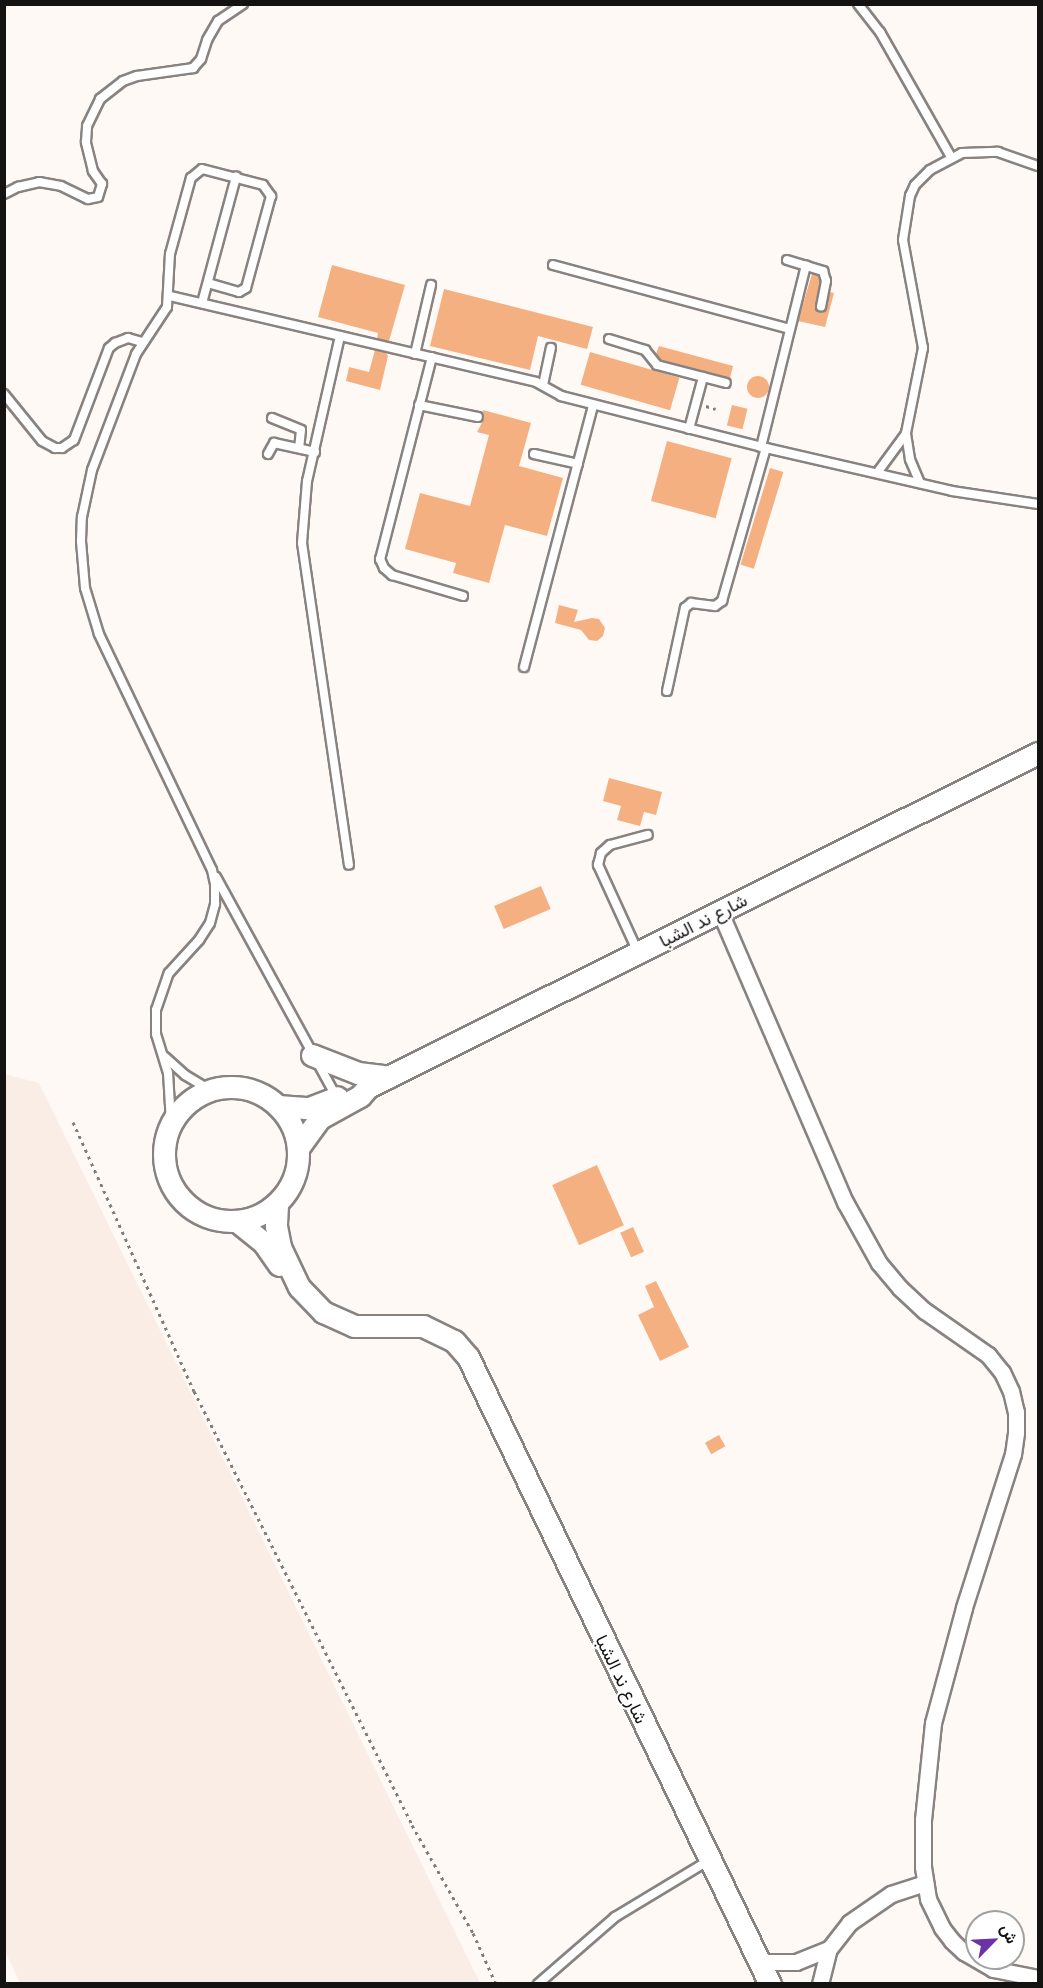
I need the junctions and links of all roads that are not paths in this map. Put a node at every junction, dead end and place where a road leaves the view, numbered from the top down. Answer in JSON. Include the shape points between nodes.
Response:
{"nodes":[{"id":1,"x":243,"y":4,"type":"edge"},
{"id":2,"x":858,"y":4,"type":"edge"},
{"id":3,"x":951,"y":157,"type":"junction"},
{"id":4,"x":1038,"y":166,"type":"edge"},
{"id":5,"x":236,"y":177,"type":"junction"},
{"id":6,"x":4,"y":194,"type":"edge"},
{"id":7,"x":787,"y":260,"type":"dead end"},
{"id":8,"x":553,"y":265,"type":"dead end"},
{"id":9,"x":806,"y":265,"type":"junction"},
{"id":10,"x":208,"y":283,"type":"junction"},
{"id":11,"x":431,"y":285,"type":"dead end"},
{"id":12,"x":170,"y":296,"type":"junction"},
{"id":13,"x":202,"y":303,"type":"junction"},
{"id":14,"x":821,"y":307,"type":"dead end"},
{"id":15,"x":790,"y":329,"type":"junction"},
{"id":16,"x":340,"y":336,"type":"junction"},
{"id":17,"x":609,"y":339,"type":"dead end"},
{"id":18,"x":142,"y":342,"type":"junction"},
{"id":19,"x":551,"y":348,"type":"dead end"},
{"id":20,"x":415,"y":354,"type":"junction"},
{"id":21,"x":432,"y":357,"type":"junction"},
{"id":22,"x":703,"y":377,"type":"junction"},
{"id":23,"x":726,"y":383,"type":"dead end"},
{"id":24,"x":543,"y":385,"type":"junction"},
{"id":25,"x":4,"y":394,"type":"edge"},
{"id":26,"x":419,"y":405,"type":"junction"},
{"id":27,"x":593,"y":405,"type":"junction"},
{"id":28,"x":478,"y":417,"type":"dead end"},
{"id":29,"x":272,"y":418,"type":"dead end"},
{"id":30,"x":689,"y":429,"type":"junction"},
{"id":31,"x":906,"y":433,"type":"junction"},
{"id":32,"x":764,"y":447,"type":"junction"},
{"id":33,"x":299,"y":448,"type":"junction"},
{"id":34,"x":315,"y":452,"type":"junction"},
{"id":35,"x":267,"y":454,"type":"dead end"},
{"id":36,"x":534,"y":454,"type":"dead end"},
{"id":37,"x":578,"y":464,"type":"junction"},
{"id":38,"x":877,"y":473,"type":"junction"},
{"id":39,"x":920,"y":483,"type":"junction"},
{"id":40,"x":1038,"y":504,"type":"edge"},
{"id":41,"x":463,"y":596,"type":"dead end"},
{"id":42,"x":524,"y":667,"type":"dead end"},
{"id":43,"x":667,"y":691,"type":"dead end"},
{"id":44,"x":1038,"y":753,"type":"edge"},
{"id":45,"x":648,"y":835,"type":"dead end"},
{"id":46,"x":350,"y":866,"type":"dead end"},
{"id":47,"x":212,"y":870,"type":"junction"},
{"id":48,"x":720,"y":912,"type":"junction"},
{"id":49,"x":638,"y":953,"type":"junction"},
{"id":50,"x":312,"y":1055,"type":"junction"},
{"id":51,"x":164,"y":1056,"type":"junction"},
{"id":52,"x":389,"y":1077,"type":"junction"},
{"id":53,"x":368,"y":1088,"type":"junction"},
{"id":54,"x":210,"y":1090,"type":"junction"},
{"id":55,"x":336,"y":1097,"type":"junction"},
{"id":56,"x":278,"y":1106,"type":"junction"},
{"id":57,"x":171,"y":1123,"type":"junction"},
{"id":58,"x":298,"y":1148,"type":"junction"},
{"id":59,"x":277,"y":1205,"type":"junction"},
{"id":60,"x":238,"y":1222,"type":"junction"},
{"id":61,"x":476,"y":1374,"type":"junction"},
{"id":62,"x":710,"y":1860,"type":"junction"},
{"id":63,"x":924,"y":1883,"type":"junction"},
{"id":64,"x":829,"y":1949,"type":"junction"},
{"id":65,"x":760,"y":1962,"type":"junction"},
{"id":66,"x":1038,"y":1978,"type":"edge"},
{"id":67,"x":538,"y":1983,"type":"edge"},
{"id":68,"x":770,"y":1983,"type":"edge"},
{"id":69,"x":820,"y":1983,"type":"edge"}],
"edges":[{"from":1,"to":6,"type":"lane","via":[[218,21],[193,68],[130,78],[100,99],[89,119],[86,142],[93,171],[102,184],[98,197],[88,199],[61,186],[39,182]]},
{"from":2,"to":3,"type":"lane","via":[[880,32]]},
{"from":3,"to":4,"type":"lane","via":[[986,151]]},
{"from":3,"to":31,"type":"lane","via":[[915,185],[904,227],[923,348]]},
{"from":5,"to":10,"type":"lane"},
{"from":5,"to":10,"type":"lane","via":[[267,188],[270,205],[246,288],[238,292]]},
{"from":5,"to":12,"type":"lane","via":[[207,169],[191,178],[168,262]]},
{"from":7,"to":9,"type":"lane"},
{"from":8,"to":15,"type":"lane"},
{"from":9,"to":14,"type":"lane","via":[[821,269],[826,275]]},
{"from":9,"to":15,"type":"lane"},
{"from":10,"to":13,"type":"lane"},
{"from":11,"to":20,"type":"lane"},
{"from":12,"to":13,"type":"lane"},
{"from":12,"to":18,"type":"lane","via":[[163,317]]},
{"from":13,"to":16,"type":"lane"},
{"from":15,"to":32,"type":"lane"},
{"from":16,"to":20,"type":"lane"},
{"from":16,"to":34,"type":"lane"},
{"from":17,"to":22,"type":"lane","via":[[645,350],[657,365]]},
{"from":18,"to":25,"type":"lane","via":[[128,338],[109,348],[74,440],[62,448],[42,441]]},
{"from":18,"to":47,"type":"lane","via":[[89,482],[82,517],[82,565],[99,634]]},
{"from":19,"to":24,"type":"lane"},
{"from":20,"to":21,"type":"lane"},
{"from":21,"to":24,"type":"lane"},
{"from":21,"to":26,"type":"lane"},
{"from":22,"to":23,"type":"lane"},
{"from":22,"to":30,"type":"lane"},
{"from":24,"to":27,"type":"lane","via":[[561,396]]},
{"from":26,"to":28,"type":"lane"},
{"from":26,"to":41,"type":"lane","via":[[380,553],[381,564],[392,575]]},
{"from":27,"to":30,"type":"lane"},
{"from":27,"to":37,"type":"lane"},
{"from":29,"to":33,"type":"lane","via":[[299,428]]},
{"from":30,"to":32,"type":"lane"},
{"from":31,"to":38,"type":"lane"},
{"from":31,"to":39,"type":"lane","via":[[909,459]]},
{"from":32,"to":38,"type":"lane"},
{"from":32,"to":43,"type":"lane","via":[[722,601],[715,606],[695,602],[685,608]]},
{"from":33,"to":34,"type":"lane"},
{"from":33,"to":35,"type":"lane","via":[[274,443]]},
{"from":34,"to":46,"type":"lane","via":[[304,496],[302,543]]},
{"from":36,"to":37,"type":"lane"},
{"from":37,"to":42,"type":"lane"},
{"from":38,"to":39,"type":"lane"},
{"from":39,"to":40,"type":"lane"},
{"from":44,"to":48,"type":"main road","name":"شارع ند الشبا"},
{"from":45,"to":49,"type":"lane","via":[[610,845],[601,853],[598,865]]},
{"from":47,"to":50,"type":"lane"},
{"from":47,"to":51,"type":"lane","via":[[215,904],[210,923],[168,973],[159,998],[156,1035]]},
{"from":48,"to":49,"type":"main road","name":"شارع ند الشبا"},
{"from":48,"to":63,"type":"street","via":[[845,1202],[879,1263],[925,1311],[988,1355],[1002,1372],[1016,1412],[1013,1454],[964,1608],[933,1724],[923,1819]]},
{"from":49,"to":52,"type":"main road","name":"شارع ند الشبا"},
{"from":50,"to":52,"type":"main road","via":[[351,1071]]},
{"from":50,"to":55,"type":"lane"},
{"from":51,"to":54,"type":"lane"},
{"from":51,"to":57,"type":"lane"},
{"from":52,"to":53,"type":"main road","name":"شارع ند الشبا"},
{"from":53,"to":55,"type":"main road","name":"شارع ند الشبا"},
{"from":53,"to":58,"type":"main road","name":"شارع ند الشبا","via":[[320,1118]]},
{"from":54,"to":56,"type":"main road","via":[[251,1090]]},
{"from":54,"to":57,"type":"main road","via":[[183,1107]]},
{"from":55,"to":56,"type":"main road","name":"شارع ند الشبا","via":[[309,1108]]},
{"from":56,"to":58,"type":"main road","via":[[292,1125]]},
{"from":57,"to":60,"type":"main road","via":[[164,1152],[166,1172],[174,1191],[207,1218]]},
{"from":58,"to":59,"type":"main road","via":[[294,1179]]},
{"from":59,"to":60,"type":"main road"},
{"from":59,"to":61,"type":"main road","name":"شارع ند الشبا","via":[[280,1247],[314,1305],[332,1318],[354,1326],[412,1324],[434,1330],[458,1345]]},
{"from":60,"to":61,"type":"main road","name":"شارع ند الشبا","via":[[263,1242],[300,1302],[326,1324],[358,1335],[425,1335],[443,1343]]},
{"from":61,"to":62,"type":"main road","name":"شارع ند الشبا"},
{"from":62,"to":65,"type":"main road","name":"شارع ند الشبا"},
{"from":62,"to":67,"type":"lane","via":[[615,1917]]},
{"from":63,"to":64,"type":"street","via":[[876,1902],[849,1923]]},
{"from":63,"to":66,"type":"street","via":[[942,1928],[964,1952],[993,1969]]},
{"from":64,"to":65,"type":"street","via":[[796,1962]]},
{"from":64,"to":69,"type":"street"},
{"from":65,"to":68,"type":"main road","name":"شارع ند الشبا"}]}
